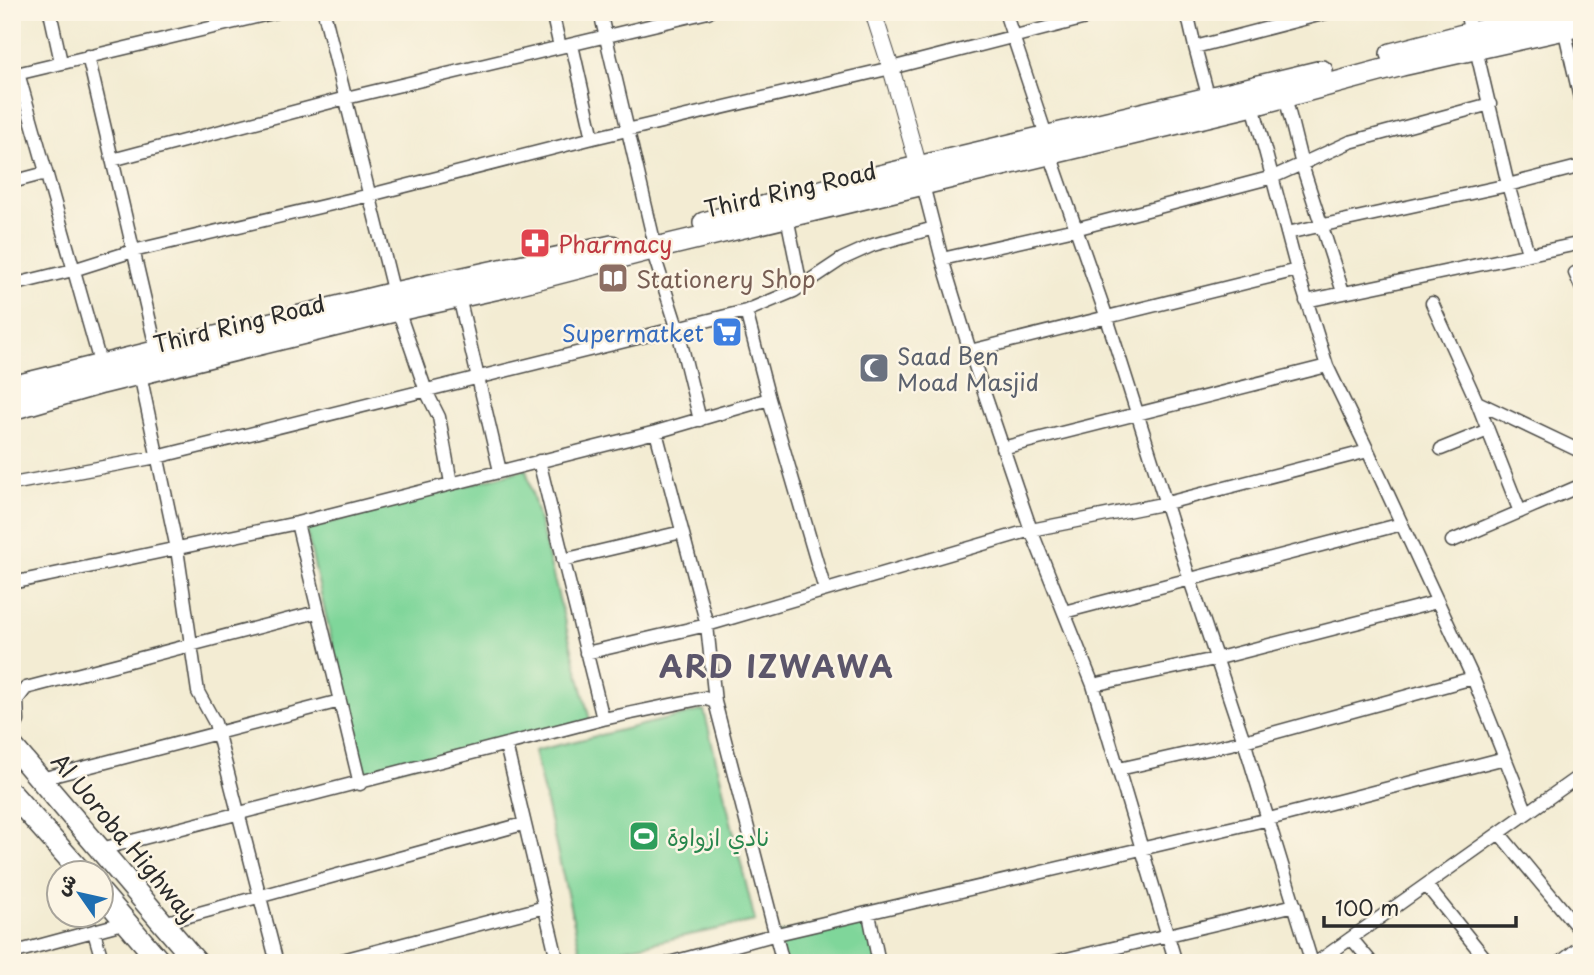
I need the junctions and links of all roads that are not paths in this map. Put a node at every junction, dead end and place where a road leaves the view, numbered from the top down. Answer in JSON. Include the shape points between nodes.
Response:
{"nodes":[{"id":1,"x":50,"y":12,"type":"edge"},
{"id":2,"x":276,"y":12,"type":"edge"},
{"id":3,"x":324,"y":12,"type":"edge"},
{"id":4,"x":552,"y":12,"type":"edge"},
{"id":5,"x":600,"y":12,"type":"edge"},
{"id":6,"x":708,"y":12,"type":"edge"},
{"id":7,"x":873,"y":12,"type":"edge"},
{"id":8,"x":1005,"y":12,"type":"edge"},
{"id":9,"x":1109,"y":12,"type":"edge"},
{"id":10,"x":1187,"y":12,"type":"edge"},
{"id":11,"x":1330,"y":12,"type":"edge"},
{"id":12,"x":1280,"y":18,"type":"edge"},
{"id":13,"x":1569,"y":22,"type":"edge"},
{"id":14,"x":1471,"y":31,"type":"edge"},
{"id":15,"x":1013,"y":36,"type":"junction"},
{"id":16,"x":606,"y":37,"type":"junction"},
{"id":17,"x":566,"y":46,"type":"junction"},
{"id":18,"x":1195,"y":47,"type":"junction"},
{"id":19,"x":88,"y":55,"type":"junction"},
{"id":20,"x":61,"y":62,"type":"junction"},
{"id":21,"x":891,"y":68,"type":"junction"},
{"id":22,"x":15,"y":74,"type":"edge"},
{"id":23,"x":1284,"y":96,"type":"junction"},
{"id":24,"x":346,"y":98,"type":"junction"},
{"id":25,"x":1209,"y":99,"type":"junction"},
{"id":26,"x":1490,"y":104,"type":"junction"},
{"id":27,"x":1253,"y":105,"type":"junction"},
{"id":28,"x":1582,"y":107,"type":"edge"},
{"id":29,"x":626,"y":130,"type":"junction"},
{"id":30,"x":593,"y":138,"type":"junction"},
{"id":31,"x":1048,"y":146,"type":"junction"},
{"id":32,"x":112,"y":160,"type":"junction"},
{"id":33,"x":1302,"y":165,"type":"junction"},
{"id":34,"x":1582,"y":166,"type":"edge"},
{"id":35,"x":46,"y":173,"type":"junction"},
{"id":36,"x":921,"y":176,"type":"junction"},
{"id":37,"x":1273,"y":177,"type":"junction"},
{"id":38,"x":12,"y":182,"type":"edge"},
{"id":39,"x":1508,"y":185,"type":"junction"},
{"id":40,"x":370,"y":195,"type":"junction"},
{"id":41,"x":787,"y":217,"type":"junction"},
{"id":42,"x":1321,"y":225,"type":"junction"},
{"id":43,"x":934,"y":228,"type":"junction"},
{"id":44,"x":1075,"y":229,"type":"junction"},
{"id":45,"x":1287,"y":233,"type":"junction"},
{"id":46,"x":652,"y":243,"type":"junction"},
{"id":47,"x":1582,"y":243,"type":"edge"},
{"id":48,"x":133,"y":251,"type":"junction"},
{"id":49,"x":1528,"y":253,"type":"junction"},
{"id":50,"x":942,"y":259,"type":"junction"},
{"id":51,"x":73,"y":270,"type":"junction"},
{"id":52,"x":1297,"y":270,"type":"junction"},
{"id":53,"x":1575,"y":273,"type":"dead end"},
{"id":54,"x":12,"y":285,"type":"edge"},
{"id":55,"x":801,"y":286,"type":"junction"},
{"id":56,"x":1582,"y":289,"type":"edge"},
{"id":57,"x":1343,"y":292,"type":"junction"},
{"id":58,"x":459,"y":297,"type":"junction"},
{"id":59,"x":1306,"y":300,"type":"junction"},
{"id":60,"x":396,"y":302,"type":"junction"},
{"id":61,"x":1432,"y":303,"type":"dead end"},
{"id":62,"x":746,"y":311,"type":"junction"},
{"id":63,"x":1107,"y":318,"type":"junction"},
{"id":64,"x":677,"y":327,"type":"junction"},
{"id":65,"x":970,"y":351,"type":"junction"},
{"id":66,"x":157,"y":352,"type":"junction"},
{"id":67,"x":101,"y":366,"type":"junction"},
{"id":68,"x":1327,"y":366,"type":"junction"},
{"id":69,"x":139,"y":374,"type":"junction"},
{"id":70,"x":476,"y":376,"type":"junction"},
{"id":71,"x":12,"y":387,"type":"edge"},
{"id":72,"x":425,"y":391,"type":"junction"},
{"id":73,"x":769,"y":399,"type":"junction"},
{"id":74,"x":1477,"y":402,"type":"junction"},
{"id":75,"x":12,"y":409,"type":"edge"},
{"id":76,"x":1137,"y":414,"type":"junction"},
{"id":77,"x":700,"y":420,"type":"junction"},
{"id":78,"x":1488,"y":429,"type":"junction"},
{"id":79,"x":656,"y":432,"type":"junction"},
{"id":80,"x":1002,"y":447,"type":"junction"},
{"id":81,"x":1441,"y":449,"type":"dead end"},
{"id":82,"x":1368,"y":451,"type":"junction"},
{"id":83,"x":1582,"y":452,"type":"edge"},
{"id":84,"x":157,"y":457,"type":"junction"},
{"id":85,"x":539,"y":461,"type":"junction"},
{"id":86,"x":500,"y":471,"type":"junction"},
{"id":87,"x":451,"y":483,"type":"junction"},
{"id":88,"x":12,"y":484,"type":"edge"},
{"id":89,"x":1582,"y":485,"type":"edge"},
{"id":90,"x":1167,"y":503,"type":"junction"},
{"id":91,"x":1520,"y":512,"type":"junction"},
{"id":92,"x":297,"y":523,"type":"junction"},
{"id":93,"x":1402,"y":524,"type":"junction"},
{"id":94,"x":1031,"y":530,"type":"junction"},
{"id":95,"x":682,"y":532,"type":"junction"},
{"id":96,"x":1452,"y":541,"type":"dead end"},
{"id":97,"x":177,"y":549,"type":"junction"},
{"id":98,"x":563,"y":560,"type":"junction"},
{"id":99,"x":1190,"y":580,"type":"junction"},
{"id":100,"x":12,"y":583,"type":"edge"},
{"id":101,"x":825,"y":590,"type":"junction"},
{"id":102,"x":1437,"y":602,"type":"junction"},
{"id":103,"x":317,"y":612,"type":"junction"},
{"id":104,"x":1064,"y":612,"type":"junction"},
{"id":105,"x":707,"y":625,"type":"junction"},
{"id":106,"x":190,"y":643,"type":"junction"},
{"id":107,"x":586,"y":653,"type":"junction"},
{"id":108,"x":1216,"y":659,"type":"junction"},
{"id":109,"x":1473,"y":678,"type":"junction"},
{"id":110,"x":1093,"y":685,"type":"junction"},
{"id":111,"x":340,"y":701,"type":"junction"},
{"id":112,"x":715,"y":702,"type":"junction"},
{"id":113,"x":603,"y":719,"type":"junction"},
{"id":114,"x":12,"y":733,"type":"edge"},
{"id":115,"x":218,"y":733,"type":"junction"},
{"id":116,"x":1244,"y":741,"type":"junction"},
{"id":117,"x":506,"y":745,"type":"junction"},
{"id":118,"x":12,"y":746,"type":"edge"},
{"id":119,"x":1505,"y":758,"type":"junction"},
{"id":120,"x":1119,"y":769,"type":"junction"},
{"id":121,"x":1577,"y":778,"type":"edge"},
{"id":122,"x":41,"y":779,"type":"junction"},
{"id":123,"x":360,"y":784,"type":"junction"},
{"id":124,"x":1582,"y":792,"type":"edge"},
{"id":125,"x":12,"y":794,"type":"edge"},
{"id":126,"x":1527,"y":813,"type":"junction"},
{"id":127,"x":239,"y":814,"type":"junction"},
{"id":128,"x":1269,"y":819,"type":"junction"},
{"id":129,"x":523,"y":824,"type":"junction"},
{"id":130,"x":1499,"y":833,"type":"junction"},
{"id":131,"x":1143,"y":848,"type":"junction"},
{"id":132,"x":101,"y":849,"type":"junction"},
{"id":133,"x":71,"y":860,"type":"edge"},
{"id":134,"x":1426,"y":885,"type":"junction"},
{"id":135,"x":260,"y":897,"type":"junction"},
{"id":136,"x":1295,"y":905,"type":"junction"},
{"id":137,"x":545,"y":907,"type":"junction"},
{"id":138,"x":116,"y":910,"type":"edge"},
{"id":139,"x":869,"y":914,"type":"junction"},
{"id":140,"x":127,"y":922,"type":"junction"},
{"id":141,"x":163,"y":923,"type":"junction"},
{"id":142,"x":94,"y":932,"type":"junction"},
{"id":143,"x":1582,"y":933,"type":"edge"},
{"id":144,"x":777,"y":934,"type":"junction"},
{"id":145,"x":1168,"y":935,"type":"junction"},
{"id":146,"x":1351,"y":938,"type":"junction"},
{"id":147,"x":1582,"y":945,"type":"edge"},
{"id":148,"x":143,"y":952,"type":"edge"},
{"id":149,"x":12,"y":954,"type":"edge"},
{"id":150,"x":14,"y":963,"type":"edge"},
{"id":151,"x":103,"y":963,"type":"edge"},
{"id":152,"x":161,"y":963,"type":"edge"},
{"id":153,"x":197,"y":963,"type":"edge"},
{"id":154,"x":277,"y":963,"type":"edge"},
{"id":155,"x":331,"y":963,"type":"edge"},
{"id":156,"x":558,"y":963,"type":"edge"},
{"id":157,"x":669,"y":963,"type":"edge"},
{"id":158,"x":783,"y":963,"type":"edge"},
{"id":159,"x":879,"y":963,"type":"edge"},
{"id":160,"x":1050,"y":963,"type":"edge"},
{"id":161,"x":1176,"y":963,"type":"edge"},
{"id":162,"x":1314,"y":963,"type":"edge"},
{"id":163,"x":1372,"y":963,"type":"edge"},
{"id":164,"x":1489,"y":963,"type":"edge"},
{"id":165,"x":1560,"y":963,"type":"edge"}],
"edges":[{"from":1,"to":20,"type":"street"},
{"from":2,"to":19,"type":"street"},
{"from":3,"to":24,"type":"street"},
{"from":4,"to":17,"type":"street"},
{"from":5,"to":16,"type":"street"},
{"from":6,"to":16,"type":"street"},
{"from":7,"to":21,"type":"street"},
{"from":8,"to":15,"type":"street"},
{"from":9,"to":15,"type":"street"},
{"from":10,"to":18,"type":"street"},
{"from":11,"to":12,"type":"street"},
{"from":12,"to":18,"type":"street"},
{"from":13,"to":14,"type":"highway","name":"Third Ring Road"},
{"from":13,"to":28,"type":"street"},
{"from":14,"to":23,"type":"highway","name":"Third Ring Road"},
{"from":14,"to":25,"type":"highway","name":"Third Ring Road"},
{"from":14,"to":26,"type":"street"},
{"from":15,"to":21,"type":"street"},
{"from":15,"to":31,"type":"street"},
{"from":16,"to":17,"type":"street"},
{"from":16,"to":29,"type":"street"},
{"from":17,"to":24,"type":"street"},
{"from":17,"to":30,"type":"street"},
{"from":18,"to":25,"type":"street"},
{"from":19,"to":20,"type":"street"},
{"from":19,"to":32,"type":"street"},
{"from":20,"to":22,"type":"street"},
{"from":21,"to":29,"type":"street"},
{"from":21,"to":36,"type":"street"},
{"from":22,"to":35,"type":"street"},
{"from":23,"to":27,"type":"highway","name":"Third Ring Road"},
{"from":23,"to":33,"type":"street"},
{"from":24,"to":32,"type":"street"},
{"from":24,"to":40,"type":"street"},
{"from":25,"to":31,"type":"highway","name":"Third Ring Road"},
{"from":26,"to":33,"type":"street","via":[[1350,142]]},
{"from":26,"to":39,"type":"street"},
{"from":27,"to":31,"type":"highway","name":"Third Ring Road"},
{"from":27,"to":37,"type":"street"},
{"from":29,"to":30,"type":"street"},
{"from":29,"to":46,"type":"street"},
{"from":30,"to":40,"type":"street"},
{"from":31,"to":36,"type":"highway","name":"Third Ring Road"},
{"from":31,"to":44,"type":"street"},
{"from":32,"to":48,"type":"street"},
{"from":33,"to":37,"type":"street"},
{"from":33,"to":42,"type":"street"},
{"from":34,"to":39,"type":"street"},
{"from":35,"to":38,"type":"street"},
{"from":35,"to":51,"type":"street"},
{"from":36,"to":41,"type":"highway","name":"Third Ring Road"},
{"from":36,"to":43,"type":"street"},
{"from":36,"to":46,"type":"highway","name":"Third Ring Road","via":[[855,181]]},
{"from":37,"to":44,"type":"street"},
{"from":37,"to":45,"type":"street"},
{"from":39,"to":42,"type":"street"},
{"from":39,"to":49,"type":"street"},
{"from":40,"to":48,"type":"street"},
{"from":40,"to":60,"type":"street"},
{"from":41,"to":46,"type":"highway","name":"Third Ring Road"},
{"from":41,"to":55,"type":"street"},
{"from":42,"to":45,"type":"street"},
{"from":42,"to":57,"type":"street"},
{"from":43,"to":50,"type":"street"},
{"from":43,"to":55,"type":"street","via":[[873,245]]},
{"from":44,"to":50,"type":"street"},
{"from":44,"to":63,"type":"street"},
{"from":45,"to":52,"type":"street"},
{"from":46,"to":58,"type":"highway","name":"Third Ring Road"},
{"from":46,"to":60,"type":"highway","name":"Third Ring Road"},
{"from":46,"to":64,"type":"street"},
{"from":47,"to":49,"type":"street"},
{"from":48,"to":51,"type":"street"},
{"from":48,"to":66,"type":"street"},
{"from":49,"to":57,"type":"street"},
{"from":50,"to":65,"type":"street"},
{"from":51,"to":54,"type":"street"},
{"from":51,"to":67,"type":"street"},
{"from":52,"to":59,"type":"street"},
{"from":52,"to":63,"type":"street"},
{"from":53,"to":56,"type":"street"},
{"from":55,"to":62,"type":"street"},
{"from":57,"to":59,"type":"street"},
{"from":58,"to":60,"type":"highway","name":"Third Ring Road"},
{"from":58,"to":70,"type":"street"},
{"from":59,"to":68,"type":"street"},
{"from":60,"to":66,"type":"highway","name":"Third Ring Road"},
{"from":60,"to":69,"type":"highway","name":"Third Ring Road"},
{"from":60,"to":72,"type":"street"},
{"from":61,"to":74,"type":"street"},
{"from":62,"to":64,"type":"street"},
{"from":62,"to":73,"type":"street"},
{"from":63,"to":65,"type":"street"},
{"from":63,"to":76,"type":"street"},
{"from":64,"to":70,"type":"street"},
{"from":64,"to":77,"type":"street"},
{"from":65,"to":80,"type":"street"},
{"from":66,"to":67,"type":"highway","name":"Third Ring Road"},
{"from":67,"to":71,"type":"highway","name":"Third Ring Road"},
{"from":68,"to":76,"type":"street"},
{"from":68,"to":82,"type":"street"},
{"from":69,"to":75,"type":"highway","name":"Third Ring Road"},
{"from":69,"to":84,"type":"street"},
{"from":70,"to":72,"type":"street"},
{"from":70,"to":86,"type":"street"},
{"from":72,"to":84,"type":"street"},
{"from":72,"to":87,"type":"street","via":[[439,417]]},
{"from":73,"to":77,"type":"street"},
{"from":73,"to":101,"type":"street"},
{"from":74,"to":78,"type":"street"},
{"from":74,"to":83,"type":"street"},
{"from":76,"to":80,"type":"street"},
{"from":76,"to":90,"type":"street"},
{"from":77,"to":79,"type":"street"},
{"from":78,"to":81,"type":"street"},
{"from":78,"to":91,"type":"street"},
{"from":79,"to":85,"type":"street"},
{"from":79,"to":95,"type":"street"},
{"from":80,"to":94,"type":"street"},
{"from":82,"to":90,"type":"street"},
{"from":82,"to":93,"type":"street"},
{"from":84,"to":88,"type":"street"},
{"from":84,"to":97,"type":"street"},
{"from":85,"to":86,"type":"street"},
{"from":85,"to":98,"type":"street"},
{"from":86,"to":87,"type":"street"},
{"from":87,"to":92,"type":"street"},
{"from":89,"to":91,"type":"street"},
{"from":90,"to":94,"type":"street"},
{"from":90,"to":99,"type":"street"},
{"from":91,"to":96,"type":"street"},
{"from":92,"to":97,"type":"street"},
{"from":92,"to":103,"type":"street"},
{"from":93,"to":99,"type":"street"},
{"from":93,"to":102,"type":"street"},
{"from":94,"to":101,"type":"street"},
{"from":94,"to":104,"type":"street"},
{"from":95,"to":98,"type":"street"},
{"from":95,"to":105,"type":"street"},
{"from":97,"to":100,"type":"street"},
{"from":97,"to":106,"type":"street"},
{"from":98,"to":107,"type":"street"},
{"from":99,"to":104,"type":"street"},
{"from":99,"to":108,"type":"street"},
{"from":101,"to":105,"type":"street"},
{"from":102,"to":108,"type":"street"},
{"from":102,"to":109,"type":"street"},
{"from":103,"to":106,"type":"street"},
{"from":103,"to":111,"type":"street"},
{"from":104,"to":110,"type":"street"},
{"from":105,"to":107,"type":"street"},
{"from":105,"to":112,"type":"street"},
{"from":106,"to":114,"type":"street","via":[[26,688],[17,700],[18,721]]},
{"from":106,"to":115,"type":"street","via":[[198,692]]},
{"from":107,"to":113,"type":"street"},
{"from":108,"to":110,"type":"street"},
{"from":108,"to":116,"type":"street"},
{"from":109,"to":116,"type":"street"},
{"from":109,"to":119,"type":"street"},
{"from":110,"to":120,"type":"street"},
{"from":111,"to":115,"type":"street"},
{"from":111,"to":123,"type":"street"},
{"from":112,"to":113,"type":"street","via":[[704,698]]},
{"from":112,"to":144,"type":"street"},
{"from":113,"to":117,"type":"street"},
{"from":115,"to":122,"type":"street"},
{"from":115,"to":127,"type":"street"},
{"from":116,"to":120,"type":"street"},
{"from":116,"to":128,"type":"street"},
{"from":117,"to":123,"type":"street"},
{"from":117,"to":129,"type":"street"},
{"from":118,"to":122,"type":"highway","name":"Al Uoroba Highway"},
{"from":119,"to":126,"type":"street"},
{"from":119,"to":128,"type":"street"},
{"from":120,"to":131,"type":"street"},
{"from":121,"to":124,"type":"street"},
{"from":121,"to":126,"type":"street"},
{"from":122,"to":132,"type":"highway","name":"Al Uoroba Highway"},
{"from":123,"to":127,"type":"street"},
{"from":125,"to":133,"type":"highway"},
{"from":126,"to":130,"type":"street"},
{"from":127,"to":132,"type":"street"},
{"from":127,"to":135,"type":"street"},
{"from":128,"to":131,"type":"street"},
{"from":128,"to":136,"type":"street"},
{"from":129,"to":135,"type":"street"},
{"from":129,"to":137,"type":"street"},
{"from":130,"to":134,"type":"street"},
{"from":130,"to":143,"type":"street"},
{"from":131,"to":139,"type":"street"},
{"from":131,"to":145,"type":"street"},
{"from":132,"to":141,"type":"highway","name":"Al Uoroba Highway"},
{"from":134,"to":146,"type":"street"},
{"from":134,"to":164,"type":"street"},
{"from":135,"to":141,"type":"street"},
{"from":135,"to":154,"type":"street"},
{"from":136,"to":145,"type":"street"},
{"from":136,"to":162,"type":"street"},
{"from":137,"to":155,"type":"street"},
{"from":137,"to":156,"type":"street"},
{"from":138,"to":140,"type":"highway"},
{"from":139,"to":144,"type":"street"},
{"from":139,"to":159,"type":"street"},
{"from":140,"to":142,"type":"street"},
{"from":140,"to":148,"type":"highway"},
{"from":141,"to":153,"type":"highway","name":"Al Uoroba Highway"},
{"from":142,"to":149,"type":"street"},
{"from":142,"to":151,"type":"street"},
{"from":144,"to":157,"type":"street"},
{"from":144,"to":158,"type":"street"},
{"from":145,"to":160,"type":"street"},
{"from":145,"to":161,"type":"street"},
{"from":146,"to":162,"type":"street"},
{"from":146,"to":163,"type":"street"},
{"from":147,"to":165,"type":"street"},
{"from":148,"to":152,"type":"highway"},
{"from":149,"to":150,"type":"street"}]}
